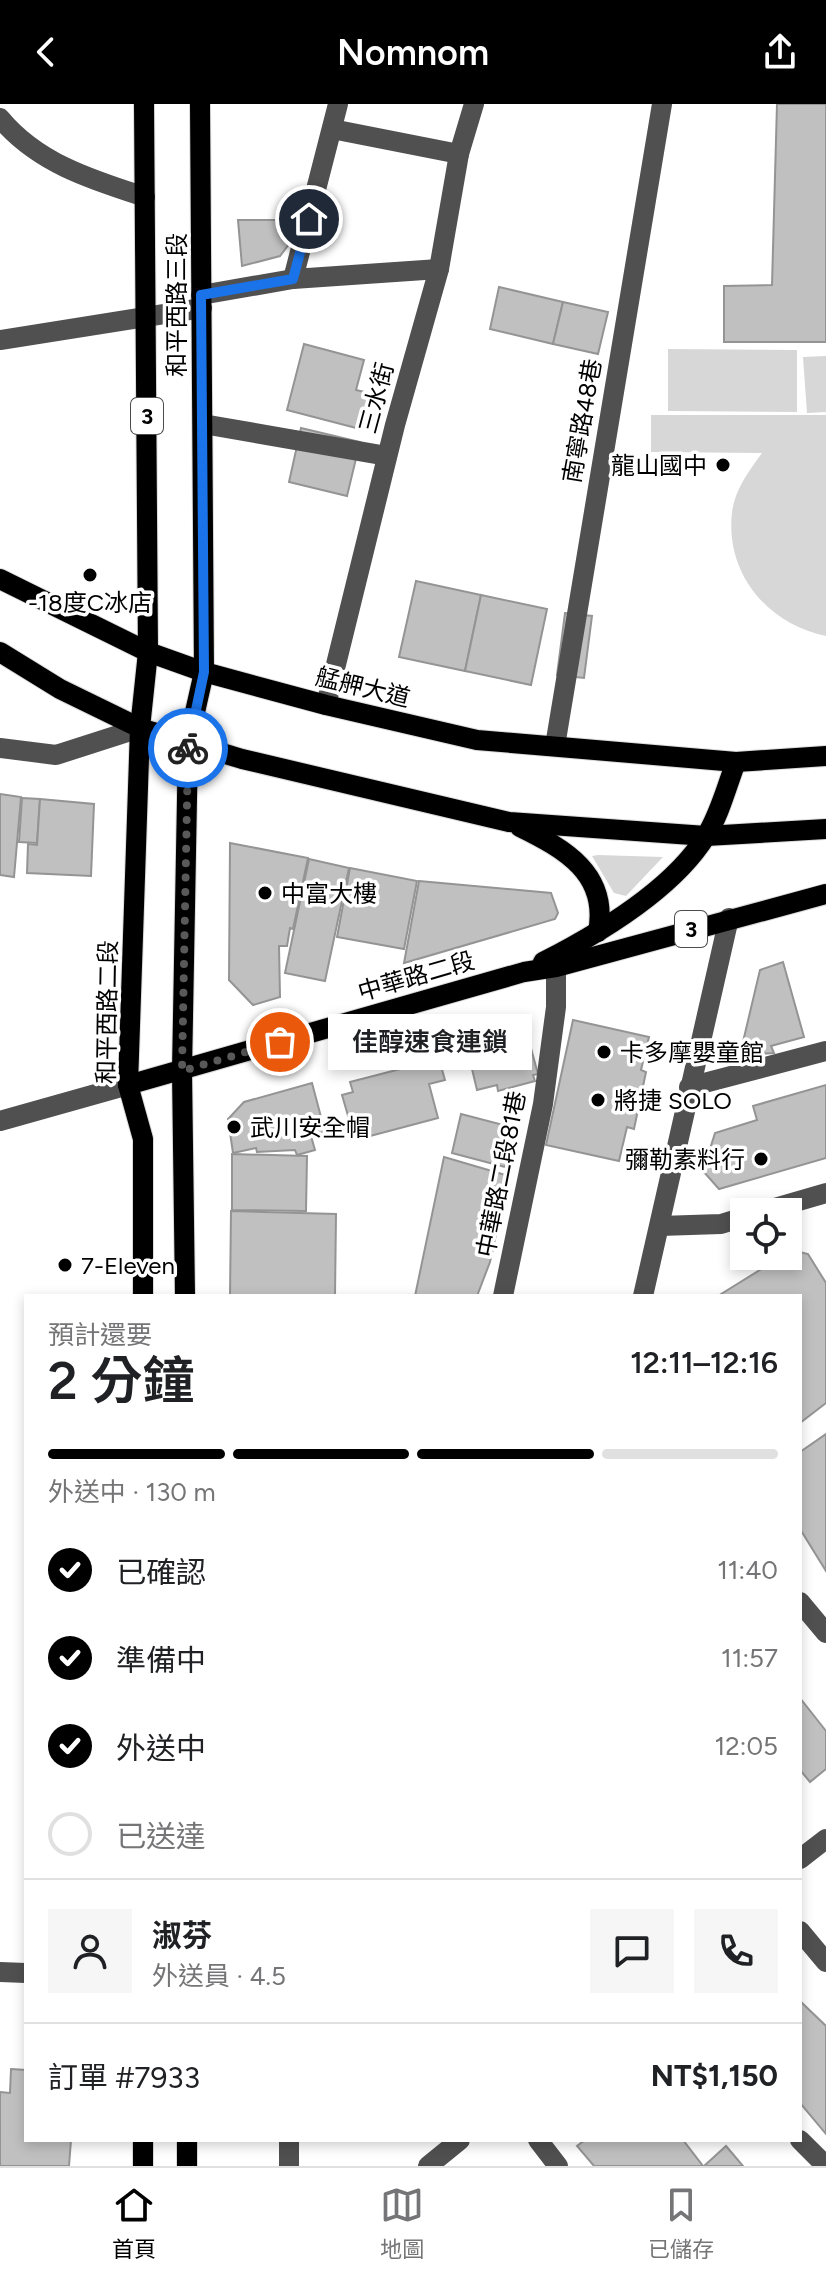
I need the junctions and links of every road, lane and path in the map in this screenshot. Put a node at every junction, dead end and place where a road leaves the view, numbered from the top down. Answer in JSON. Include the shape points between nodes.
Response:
{"nodes":[{"id":1,"x":144,"y":104,"type":"edge"},
{"id":2,"x":200,"y":104,"type":"edge"},
{"id":3,"x":338,"y":104,"type":"edge"},
{"id":4,"x":474,"y":104,"type":"edge"},
{"id":5,"x":662,"y":104,"type":"edge"},
{"id":6,"x":0,"y":118,"type":"edge"},
{"id":7,"x":332,"y":129,"type":"junction"},
{"id":8,"x":459,"y":154,"type":"junction"},
{"id":9,"x":145,"y":197,"type":"junction"},
{"id":10,"x":439,"y":269,"type":"junction"},
{"id":11,"x":293,"y":279,"type":"junction"},
{"id":12,"x":202,"y":302,"type":"junction"},
{"id":13,"x":146,"y":315,"type":"junction"},
{"id":14,"x":0,"y":340,"type":"edge"},
{"id":15,"x":203,"y":424,"type":"junction"},
{"id":16,"x":387,"y":456,"type":"junction"},
{"id":17,"x":0,"y":579,"type":"edge"},
{"id":18,"x":0,"y":652,"type":"edge"},
{"id":19,"x":148,"y":652,"type":"junction"},
{"id":20,"x":204,"y":672,"type":"junction"},
{"id":21,"x":326,"y":705,"type":"junction"},
{"id":22,"x":140,"y":728,"type":"junction"},
{"id":23,"x":188,"y":743,"type":"junction"},
{"id":24,"x":555,"y":746,"type":"junction"},
{"id":25,"x":0,"y":748,"type":"edge"},
{"id":26,"x":826,"y":756,"type":"edge"},
{"id":27,"x":736,"y":762,"type":"junction"},
{"id":28,"x":509,"y":822,"type":"junction"},
{"id":29,"x":826,"y":829,"type":"edge"},
{"id":30,"x":706,"y":836,"type":"junction"},
{"id":31,"x":826,"y":894,"type":"edge"},
{"id":32,"x":729,"y":918,"type":"junction"},
{"id":33,"x":598,"y":932,"type":"junction"},
{"id":34,"x":556,"y":967,"type":"junction"},
{"id":35,"x":524,"y":972,"type":"junction"},
{"id":36,"x":826,"y":1051,"type":"edge"},
{"id":37,"x":182,"y":1071,"type":"junction"},
{"id":38,"x":128,"y":1085,"type":"junction"},
{"id":39,"x":689,"y":1087,"type":"junction"},
{"id":40,"x":0,"y":1121,"type":"edge"},
{"id":41,"x":826,"y":1193,"type":"edge"},
{"id":42,"x":802,"y":1200,"type":"edge"},
{"id":43,"x":730,"y":1221,"type":"edge"},
{"id":44,"x":660,"y":1226,"type":"junction"},
{"id":45,"x":143,"y":1294,"type":"edge"},
{"id":46,"x":185,"y":1294,"type":"edge"},
{"id":47,"x":503,"y":1294,"type":"edge"},
{"id":48,"x":643,"y":1294,"type":"edge"},
{"id":49,"x":802,"y":1604,"type":"edge"},
{"id":50,"x":826,"y":1633,"type":"edge"},
{"id":51,"x":826,"y":1839,"type":"edge"},
{"id":52,"x":802,"y":1857,"type":"edge"},
{"id":53,"x":802,"y":1933,"type":"edge"},
{"id":54,"x":826,"y":1962,"type":"edge"},
{"id":55,"x":0,"y":1972,"type":"edge"},
{"id":56,"x":24,"y":1973,"type":"edge"},
{"id":57,"x":143,"y":2142,"type":"edge"},
{"id":58,"x":187,"y":2142,"type":"edge"},
{"id":59,"x":289,"y":2142,"type":"edge"},
{"id":60,"x":458,"y":2142,"type":"edge"},
{"id":61,"x":540,"y":2142,"type":"edge"},
{"id":62,"x":802,"y":2142,"type":"edge"},
{"id":63,"x":143,"y":2166,"type":"edge"},
{"id":64,"x":187,"y":2166,"type":"edge"},
{"id":65,"x":289,"y":2166,"type":"edge"},
{"id":66,"x":428,"y":2166,"type":"edge"},
{"id":67,"x":558,"y":2166,"type":"edge"},
{"id":68,"x":826,"y":2166,"type":"edge"}],
"edges":[{"from":1,"to":9,"type":"main road","name":"和平西路三段","number":"3"},
{"from":2,"to":12,"type":"main road","name":"和平西路三段"},
{"from":3,"to":7,"type":"street"},
{"from":4,"to":8,"type":"street","name":"三水街"},
{"from":5,"to":24,"type":"street","name":"南寧路48巷"},
{"from":6,"to":9,"type":"street","via":[[71,173]]},
{"from":7,"to":8,"type":"street"},
{"from":7,"to":11,"type":"street"},
{"from":8,"to":10,"type":"street","name":"三水街"},
{"from":9,"to":13,"type":"main road","name":"和平西路三段","number":"3"},
{"from":10,"to":11,"type":"street"},
{"from":10,"to":16,"type":"street","name":"三水街"},
{"from":11,"to":12,"type":"street"},
{"from":12,"to":13,"type":"street"},
{"from":12,"to":15,"type":"main road","name":"和平西路三段"},
{"from":13,"to":14,"type":"street"},
{"from":13,"to":19,"type":"main road","name":"和平西路三段","number":"3"},
{"from":15,"to":16,"type":"street"},
{"from":15,"to":20,"type":"main road","name":"和平西路三段"},
{"from":16,"to":21,"type":"street","name":"三水街"},
{"from":17,"to":19,"type":"main road","name":"艋舺大道"},
{"from":18,"to":22,"type":"main road"},
{"from":19,"to":20,"type":"main road","name":"艋舺大道"},
{"from":19,"to":22,"type":"main road","name":"和平西路三段","number":"3"},
{"from":20,"to":21,"type":"main road","name":"艋舺大道"},
{"from":20,"to":23,"type":"main road","name":"和平西路三段"},
{"from":21,"to":24,"type":"main road","name":"艋舺大道","via":[[477,740]]},
{"from":22,"to":23,"type":"main road"},
{"from":22,"to":25,"type":"street","via":[[56,755]]},
{"from":22,"to":38,"type":"main road","name":"和平西路二段","number":"3"},
{"from":23,"to":28,"type":"main road"},
{"from":23,"to":37,"type":"main road"},
{"from":24,"to":27,"type":"main road","name":"艋舺大道"},
{"from":26,"to":27,"type":"main road"},
{"from":27,"to":30,"type":"main road","name":"中華路二段","number":"3"},
{"from":28,"to":30,"type":"main road"},
{"from":28,"to":33,"type":"main road","via":[[556,845],[579,864],[599,899]]},
{"from":29,"to":30,"type":"main road"},
{"from":30,"to":33,"type":"main road","name":"中華路二段","number":"3","via":[[655,892]]},
{"from":31,"to":32,"type":"main road","name":"中華路二段","number":"3"},
{"from":32,"to":34,"type":"main road","name":"中華路二段","number":"3"},
{"from":32,"to":39,"type":"street"},
{"from":33,"to":35,"type":"main road","name":"中華路二段","number":"3"},
{"from":34,"to":35,"type":"main road","name":"中華路二段","number":"3"},
{"from":34,"to":47,"type":"street","name":"中華路二段81巷","via":[[543,1104]]},
{"from":35,"to":37,"type":"main road","name":"中華路二段","number":"3"},
{"from":36,"to":39,"type":"street"},
{"from":37,"to":38,"type":"main road","name":"中華路二段","number":"3"},
{"from":37,"to":46,"type":"main road"},
{"from":38,"to":40,"type":"street","name":"中華路二段"},
{"from":38,"to":45,"type":"main road","name":"和平西路二段","via":[[143,1139]]},
{"from":39,"to":44,"type":"street"},
{"from":41,"to":42,"type":"street"},
{"from":43,"to":44,"type":"street"},
{"from":44,"to":48,"type":"street"},
{"from":49,"to":50,"type":"street"},
{"from":51,"to":52,"type":"street"},
{"from":53,"to":54,"type":"street"},
{"from":55,"to":56,"type":"street"},
{"from":57,"to":63,"type":"main road"},
{"from":58,"to":64,"type":"main road"},
{"from":59,"to":65,"type":"street"},
{"from":60,"to":66,"type":"street"},
{"from":61,"to":67,"type":"street"},
{"from":62,"to":68,"type":"street"}]}
